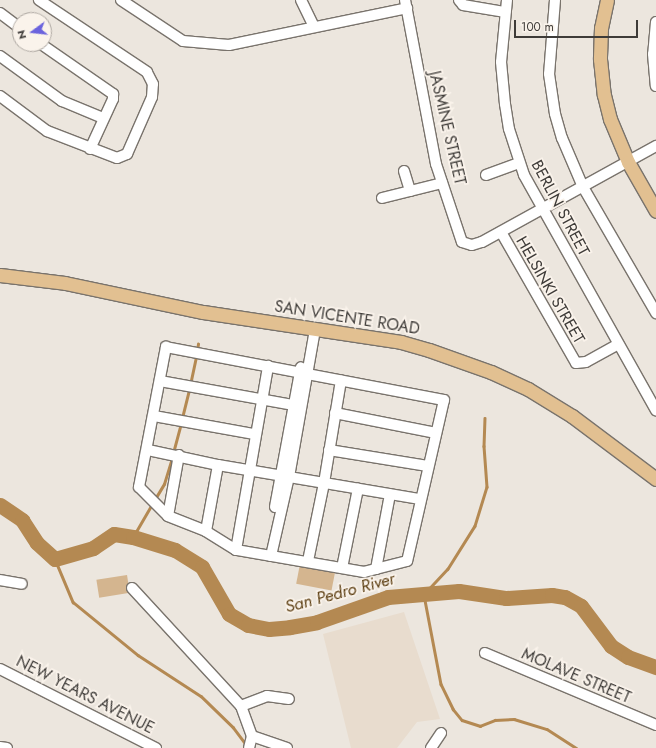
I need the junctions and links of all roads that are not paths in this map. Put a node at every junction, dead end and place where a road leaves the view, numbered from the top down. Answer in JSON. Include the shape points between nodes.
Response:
{"nodes":[{"id":1,"x":39,"y":0,"type":"edge"},
{"id":2,"x":121,"y":0,"type":"edge"},
{"id":3,"x":301,"y":0,"type":"edge"},
{"id":4,"x":459,"y":0,"type":"edge"},
{"id":5,"x":507,"y":0,"type":"edge"},
{"id":6,"x":555,"y":0,"type":"edge"},
{"id":7,"x":607,"y":0,"type":"edge"},
{"id":8,"x":406,"y":4,"type":"edge"},
{"id":9,"x":505,"y":12,"type":"junction"},
{"id":10,"x":0,"y":13,"type":"edge"},
{"id":11,"x":12,"y":22,"type":"edge"},
{"id":12,"x":656,"y":22,"type":"edge"},
{"id":13,"x":314,"y":27,"type":"junction"},
{"id":14,"x":52,"y":51,"type":"edge"},
{"id":15,"x":0,"y":56,"type":"edge"},
{"id":16,"x":656,"y":86,"type":"edge"},
{"id":17,"x":0,"y":96,"type":"edge"},
{"id":18,"x":103,"y":118,"type":"junction"},
{"id":19,"x":656,"y":146,"type":"edge"},
{"id":20,"x":90,"y":149,"type":"junction"},
{"id":21,"x":628,"y":162,"type":"junction"},
{"id":22,"x":519,"y":163,"type":"junction"},
{"id":23,"x":404,"y":171,"type":"dead end"},
{"id":24,"x":486,"y":175,"type":"dead end"},
{"id":25,"x":442,"y":183,"type":"junction"},
{"id":26,"x":583,"y":188,"type":"junction"},
{"id":27,"x":410,"y":191,"type":"junction"},
{"id":28,"x":382,"y":198,"type":"dead end"},
{"id":29,"x":542,"y":210,"type":"junction"},
{"id":30,"x":656,"y":211,"type":"edge"},
{"id":31,"x":501,"y":232,"type":"junction"},
{"id":32,"x":0,"y":275,"type":"edge"},
{"id":33,"x":656,"y":313,"type":"edge"},
{"id":34,"x":312,"y":329,"type":"junction"},
{"id":35,"x":618,"y":344,"type":"junction"},
{"id":36,"x":268,"y":366,"type":"junction"},
{"id":37,"x":304,"y":372,"type":"junction"},
{"id":38,"x":341,"y":380,"type":"junction"},
{"id":39,"x":160,"y":381,"type":"junction"},
{"id":40,"x":260,"y":400,"type":"junction"},
{"id":41,"x":294,"y":405,"type":"junction"},
{"id":42,"x":656,"y":410,"type":"edge"},
{"id":43,"x":336,"y":413,"type":"junction"},
{"id":44,"x":154,"y":416,"type":"junction"},
{"id":45,"x":436,"y":433,"type":"junction"},
{"id":46,"x":254,"y":434,"type":"junction"},
{"id":47,"x":148,"y":450,"type":"junction"},
{"id":48,"x":329,"y":450,"type":"junction"},
{"id":49,"x":180,"y":456,"type":"junction"},
{"id":50,"x":218,"y":465,"type":"junction"},
{"id":51,"x":428,"y":466,"type":"junction"},
{"id":52,"x":248,"y":470,"type":"junction"},
{"id":53,"x":285,"y":476,"type":"junction"},
{"id":54,"x":656,"y":479,"type":"edge"},
{"id":55,"x":324,"y":483,"type":"junction"},
{"id":56,"x":358,"y":489,"type":"junction"},
{"id":57,"x":390,"y":494,"type":"junction"},
{"id":58,"x":420,"y":499,"type":"junction"},
{"id":59,"x":168,"y":516,"type":"junction"},
{"id":60,"x":206,"y":531,"type":"junction"},
{"id":61,"x":236,"y":550,"type":"junction"},
{"id":62,"x":268,"y":555,"type":"junction"},
{"id":63,"x":308,"y":561,"type":"junction"},
{"id":64,"x":342,"y":568,"type":"junction"},
{"id":65,"x":376,"y":569,"type":"junction"},
{"id":66,"x":0,"y":580,"type":"edge"},
{"id":67,"x":22,"y":584,"type":"dead end"},
{"id":68,"x":132,"y":588,"type":"dead end"},
{"id":69,"x":485,"y":653,"type":"dead end"},
{"id":70,"x":0,"y":669,"type":"edge"},
{"id":71,"x":289,"y":698,"type":"dead end"},
{"id":72,"x":241,"y":706,"type":"junction"},
{"id":73,"x":656,"y":725,"type":"edge"},
{"id":74,"x":442,"y":733,"type":"dead end"},
{"id":75,"x":251,"y":741,"type":"edge"},
{"id":76,"x":0,"y":747,"type":"edge"},
{"id":77,"x":7,"y":748,"type":"edge"},
{"id":78,"x":156,"y":748,"type":"edge"},
{"id":79,"x":287,"y":748,"type":"edge"},
{"id":80,"x":431,"y":748,"type":"edge"}],
"edges":[{"from":1,"to":20,"type":"street","via":[[147,72],[153,84],[152,97],[127,154],[117,158]]},
{"from":2,"to":13,"type":"street","via":[[183,42],[229,45]]},
{"from":3,"to":13,"type":"street"},
{"from":4,"to":9,"type":"street","via":[[463,5]]},
{"from":5,"to":9,"type":"street","name":"BERLIN STREET"},
{"from":6,"to":26,"type":"street","via":[[549,74],[555,114],[562,138]]},
{"from":7,"to":21,"type":"main road","via":[[601,28],[600,59],[604,95],[610,119]]},
{"from":8,"to":13,"type":"street"},
{"from":8,"to":25,"type":"street","name":"JASMINE STREET","via":[[436,164]]},
{"from":9,"to":22,"type":"street","name":"BERLIN STREET","via":[[501,62],[505,104]]},
{"from":10,"to":11,"type":"street"},
{"from":12,"to":16,"type":"street","via":[[653,54]]},
{"from":14,"to":18,"type":"street","via":[[109,89],[113,99]]},
{"from":15,"to":18,"type":"street","via":[[62,101]]},
{"from":17,"to":20,"type":"street","via":[[48,131]]},
{"from":18,"to":20,"type":"street"},
{"from":19,"to":21,"type":"street","name":"JASMINE STREET"},
{"from":21,"to":26,"type":"street","name":"JASMINE STREET"},
{"from":21,"to":30,"type":"main road"},
{"from":22,"to":24,"type":"street"},
{"from":22,"to":29,"type":"street","name":"BERLIN STREET"},
{"from":23,"to":27,"type":"street"},
{"from":25,"to":27,"type":"street"},
{"from":25,"to":31,"type":"street","name":"JASMINE STREET","via":[[462,242],[472,245]]},
{"from":26,"to":29,"type":"street","name":"JASMINE STREET"},
{"from":26,"to":33,"type":"street"},
{"from":27,"to":28,"type":"street"},
{"from":29,"to":31,"type":"street","name":"JASMINE STREET"},
{"from":29,"to":35,"type":"street","name":"BERLIN STREET"},
{"from":31,"to":35,"type":"street","name":"HELSINKI STREET","via":[[576,363],[586,362]]},
{"from":32,"to":34,"type":"main road","name":"SAN VICENTE ROAD","via":[[65,283],[203,312]]},
{"from":34,"to":37,"type":"street"},
{"from":34,"to":54,"type":"main road","name":"SAN VICENTE ROAD","via":[[401,342],[491,372],[528,389],[572,416]]},
{"from":35,"to":42,"type":"street","name":"BERLIN STREET"},
{"from":36,"to":37,"type":"street"},
{"from":36,"to":39,"type":"street","via":[[166,347]]},
{"from":36,"to":40,"type":"street"},
{"from":37,"to":38,"type":"street"},
{"from":37,"to":41,"type":"street"},
{"from":37,"to":53,"type":"street"},
{"from":38,"to":43,"type":"street"},
{"from":38,"to":45,"type":"street","via":[[444,400]]},
{"from":39,"to":40,"type":"street"},
{"from":39,"to":44,"type":"street"},
{"from":40,"to":41,"type":"street"},
{"from":40,"to":46,"type":"street"},
{"from":41,"to":53,"type":"street"},
{"from":43,"to":45,"type":"street"},
{"from":43,"to":48,"type":"street"},
{"from":44,"to":46,"type":"street"},
{"from":44,"to":47,"type":"street"},
{"from":45,"to":51,"type":"street"},
{"from":46,"to":52,"type":"street"},
{"from":47,"to":49,"type":"street"},
{"from":47,"to":59,"type":"street","via":[[139,487]]},
{"from":48,"to":51,"type":"street"},
{"from":48,"to":55,"type":"street"},
{"from":49,"to":50,"type":"street"},
{"from":49,"to":59,"type":"street"},
{"from":50,"to":52,"type":"street"},
{"from":50,"to":60,"type":"street"},
{"from":51,"to":58,"type":"street"},
{"from":52,"to":53,"type":"street"},
{"from":52,"to":61,"type":"street"},
{"from":53,"to":55,"type":"street"},
{"from":53,"to":62,"type":"street"},
{"from":55,"to":56,"type":"street"},
{"from":55,"to":63,"type":"street"},
{"from":56,"to":57,"type":"street"},
{"from":56,"to":64,"type":"street"},
{"from":57,"to":58,"type":"street"},
{"from":57,"to":65,"type":"street"},
{"from":58,"to":65,"type":"street","via":[[407,561]]},
{"from":59,"to":60,"type":"street"},
{"from":60,"to":61,"type":"street"},
{"from":61,"to":62,"type":"street"},
{"from":62,"to":63,"type":"street"},
{"from":63,"to":64,"type":"street"},
{"from":64,"to":65,"type":"street","via":[[364,572]]},
{"from":66,"to":67,"type":"street"},
{"from":68,"to":72,"type":"street"},
{"from":69,"to":73,"type":"street","name":"MOLAVE STREET"},
{"from":70,"to":78,"type":"street","name":"NEW YEARS AVENUE"},
{"from":71,"to":72,"type":"street","via":[[267,696]]},
{"from":72,"to":75,"type":"street"},
{"from":74,"to":80,"type":"street"},
{"from":75,"to":79,"type":"street"},
{"from":76,"to":77,"type":"street"}]}
